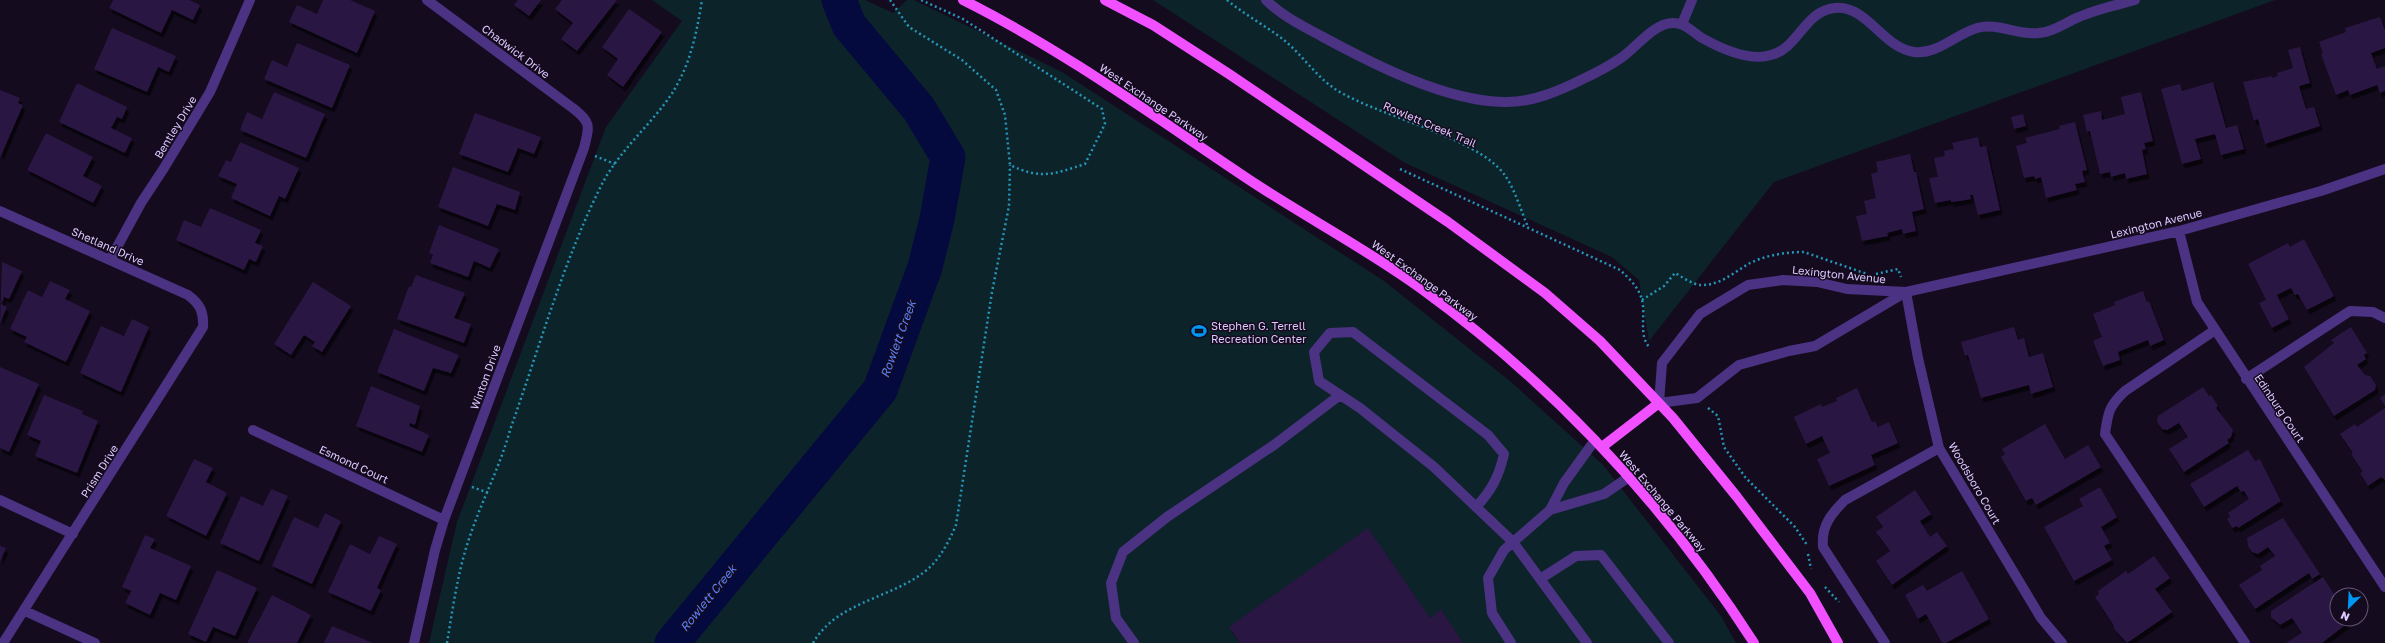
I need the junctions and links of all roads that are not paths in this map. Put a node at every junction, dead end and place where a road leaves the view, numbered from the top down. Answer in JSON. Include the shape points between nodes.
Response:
{"nodes":[{"id":1,"x":250,"y":0,"type":"edge"},
{"id":2,"x":427,"y":0,"type":"edge"},
{"id":3,"x":962,"y":0,"type":"edge"},
{"id":4,"x":1104,"y":0,"type":"edge"},
{"id":5,"x":1266,"y":0,"type":"edge"},
{"id":6,"x":1692,"y":0,"type":"edge"},
{"id":7,"x":2135,"y":0,"type":"edge"},
{"id":8,"x":1682,"y":24,"type":"junction"},
{"id":9,"x":588,"y":123,"type":"joint"},
{"id":10,"x":2385,"y":169,"type":"edge"},
{"id":11,"x":0,"y":211,"type":"edge"},
{"id":12,"x":2179,"y":231,"type":"junction"},
{"id":13,"x":110,"y":260,"type":"junction"},
{"id":14,"x":1906,"y":292,"type":"junction"},
{"id":15,"x":201,"y":309,"type":"joint"},
{"id":16,"x":2385,"y":318,"type":"edge"},
{"id":17,"x":2215,"y":330,"type":"junction"},
{"id":18,"x":2246,"y":379,"type":"junction"},
{"id":19,"x":1340,"y":395,"type":"junction"},
{"id":20,"x":1659,"y":403,"type":"junction"},
{"id":21,"x":253,"y":430,"type":"dead end"},
{"id":22,"x":1599,"y":444,"type":"junction"},
{"id":23,"x":1939,"y":448,"type":"junction"},
{"id":24,"x":1629,"y":477,"type":"junction"},
{"id":25,"x":0,"y":500,"type":"edge"},
{"id":26,"x":1476,"y":507,"type":"junction"},
{"id":27,"x":1550,"y":510,"type":"junction"},
{"id":28,"x":444,"y":520,"type":"junction"},
{"id":29,"x":73,"y":534,"type":"junction"},
{"id":30,"x":1513,"y":542,"type":"junction"},
{"id":31,"x":1540,"y":579,"type":"junction"},
{"id":32,"x":2385,"y":587,"type":"edge"},
{"id":33,"x":25,"y":611,"type":"junction"},
{"id":34,"x":3,"y":643,"type":"edge"},
{"id":35,"x":95,"y":643,"type":"edge"},
{"id":36,"x":414,"y":643,"type":"edge"},
{"id":37,"x":1134,"y":643,"type":"edge"},
{"id":38,"x":1511,"y":643,"type":"edge"},
{"id":39,"x":1587,"y":643,"type":"edge"},
{"id":40,"x":1669,"y":643,"type":"edge"},
{"id":41,"x":1754,"y":643,"type":"edge"},
{"id":42,"x":1838,"y":643,"type":"edge"},
{"id":43,"x":1885,"y":643,"type":"edge"},
{"id":44,"x":2062,"y":643,"type":"edge"},
{"id":45,"x":2245,"y":643,"type":"edge"}],
"edges":[{"from":1,"to":13,"type":"street","name":"Bentley Drive","via":[[210,92],[141,203]]},
{"from":2,"to":9,"type":"street","name":"Chadwick Drive","via":[[574,109]]},
{"from":3,"to":22,"type":"main road","name":"West Exchange Parkway","via":[[989,13],[1093,76],[1285,204],[1374,257],[1423,290],[1552,397]]},
{"from":4,"to":20,"type":"main road","via":[[1153,25],[1229,74],[1545,293],[1600,341]]},
{"from":5,"to":8,"type":"street","via":[[1286,17],[1380,67],[1440,89],[1483,100],[1504,102],[1522,101],[1569,86],[1618,60],[1662,26],[1668,23]]},
{"from":6,"to":8,"type":"street"},
{"from":7,"to":8,"type":"street","via":[[2090,13],[2040,33],[1983,27],[1966,32],[1931,50],[1917,52],[1895,44],[1860,15],[1842,8],[1821,11],[1785,49],[1764,57],[1726,49]]},
{"from":9,"to":28,"type":"street","name":"Winton Drive","via":[[582,152]]},
{"from":10,"to":12,"type":"street","name":"Lexington Avenue","via":[[2321,191]]},
{"from":11,"to":13,"type":"street","name":"Shetland Drive"},
{"from":12,"to":14,"type":"street","name":"Lexington Avenue"},
{"from":12,"to":17,"type":"street","name":"Edinburg Court","via":[[2197,302]]},
{"from":13,"to":15,"type":"street","name":"Shetland Drive","via":[[188,295]]},
{"from":14,"to":20,"type":"street","name":"Lexington Avenue","via":[[1815,346],[1739,365],[1697,398]]},
{"from":14,"to":20,"type":"street","name":"Lexington Avenue","via":[[1848,289],[1817,282],[1783,280],[1748,286],[1700,314],[1662,363]]},
{"from":14,"to":23,"type":"street","name":"Woodsboro Court"},
{"from":15,"to":29,"type":"street","name":"Prism Drive","via":[[203,327]]},
{"from":16,"to":18,"type":"street","via":[[2373,312],[2350,312]]},
{"from":17,"to":18,"type":"street","name":"Edinburg Court"},
{"from":17,"to":45,"type":"street","via":[[2117,399],[2108,412],[2105,434]]},
{"from":18,"to":32,"type":"street","name":"Edinburg Court"},
{"from":19,"to":26,"type":"street","via":[[1434,467]]},
{"from":19,"to":26,"type":"street","via":[[1319,381],[1314,352],[1330,333],[1353,332],[1488,435],[1504,454],[1500,474],[1491,491]]},
{"from":19,"to":37,"type":"street","via":[[1274,445],[1167,517],[1123,552],[1111,583],[1116,618]]},
{"from":20,"to":22,"type":"main road"},
{"from":20,"to":42,"type":"main road","via":[[1737,497],[1810,593]]},
{"from":21,"to":28,"type":"street","name":"Esmond Court"},
{"from":22,"to":24,"type":"main road","name":"West Exchange Parkway"},
{"from":22,"to":27,"type":"street","via":[[1564,483]]},
{"from":23,"to":43,"type":"street","via":[[1845,500],[1832,513],[1822,535],[1823,546]]},
{"from":23,"to":44,"type":"street","name":"Woodsboro Court","via":[[2041,618]]},
{"from":24,"to":27,"type":"street","via":[[1604,494]]},
{"from":24,"to":41,"type":"main road","name":"West Exchange Parkway","via":[[1697,559]]},
{"from":25,"to":29,"type":"street"},
{"from":26,"to":30,"type":"street"},
{"from":27,"to":30,"type":"street"},
{"from":28,"to":36,"type":"street","name":"Winton Drive"},
{"from":29,"to":33,"type":"street","name":"Prism Drive"},
{"from":30,"to":31,"type":"street"},
{"from":30,"to":38,"type":"street","via":[[1504,550],[1488,578],[1492,613]]},
{"from":31,"to":39,"type":"street"},
{"from":31,"to":40,"type":"street","via":[[1576,556],[1601,555]]},
{"from":33,"to":34,"type":"street","name":"Prism Drive"},
{"from":33,"to":35,"type":"street"}]}
